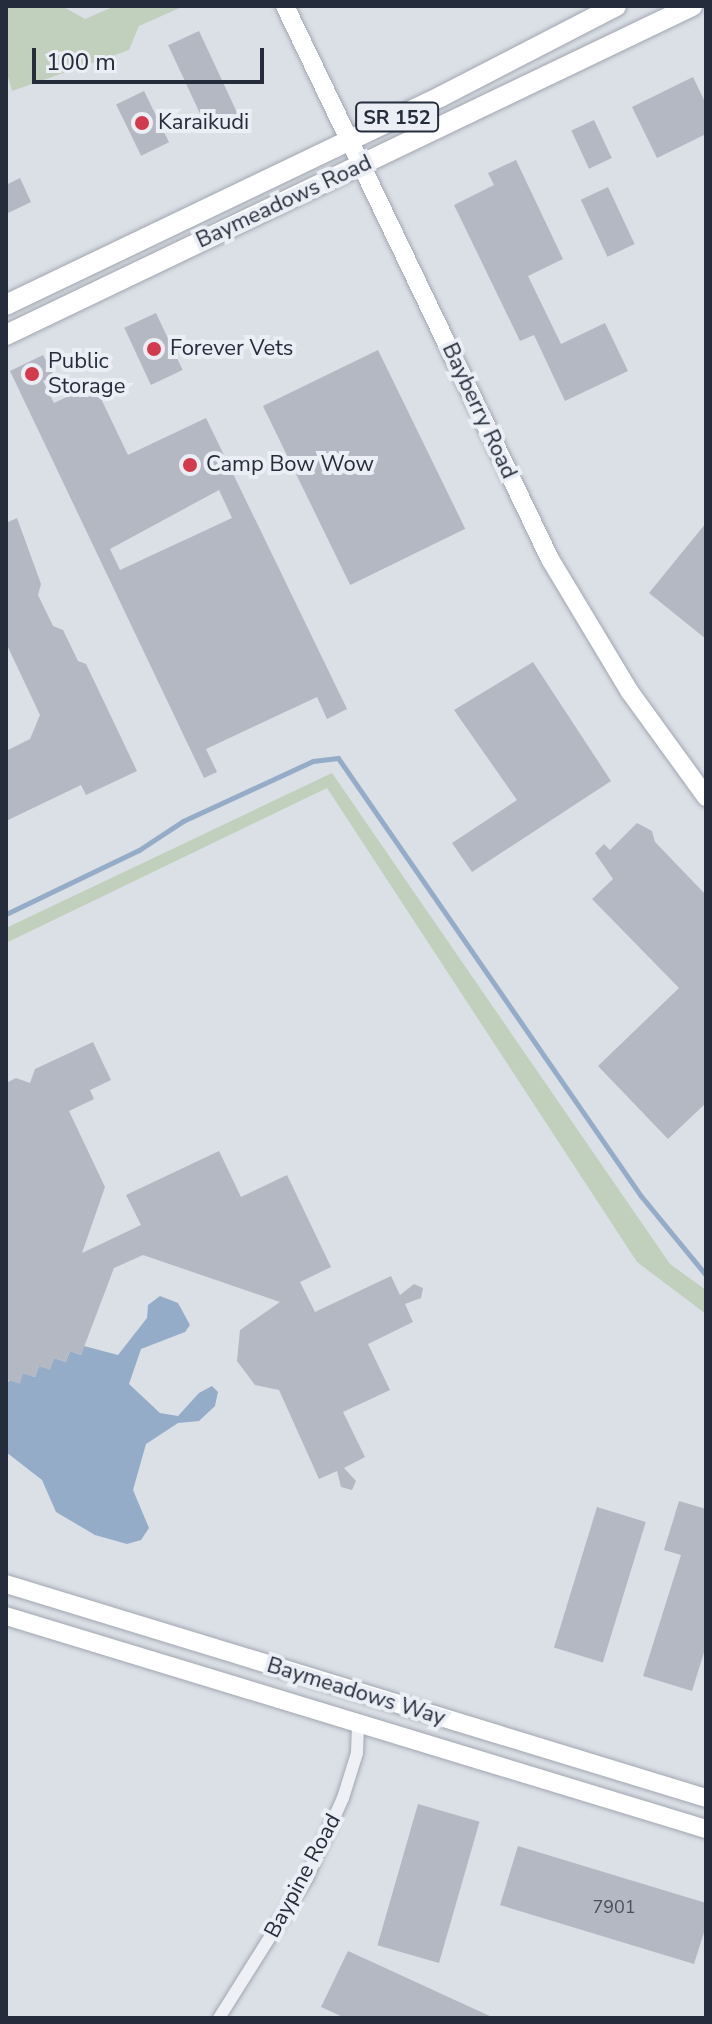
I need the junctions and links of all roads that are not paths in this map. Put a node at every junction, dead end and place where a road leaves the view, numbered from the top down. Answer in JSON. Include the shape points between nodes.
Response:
{"nodes":[{"id":1,"x":285,"y":6,"type":"edge"},
{"id":2,"x":616,"y":6,"type":"edge"},
{"id":3,"x":692,"y":6,"type":"edge"},
{"id":4,"x":348,"y":140,"type":"junction"},
{"id":5,"x":361,"y":167,"type":"junction"},
{"id":6,"x":10,"y":303,"type":"edge"},
{"id":7,"x":6,"y":326,"type":"edge"},
{"id":8,"x":6,"y":335,"type":"edge"},
{"id":9,"x":706,"y":797,"type":"edge"},
{"id":10,"x":6,"y":1584,"type":"edge"},
{"id":11,"x":6,"y":1616,"type":"edge"},
{"id":12,"x":358,"y":1723,"type":"junction"},
{"id":13,"x":706,"y":1798,"type":"edge"},
{"id":14,"x":706,"y":1829,"type":"edge"},
{"id":15,"x":219,"y":2018,"type":"edge"}],
"edges":[{"from":1,"to":4,"type":"street","name":"Bayberry Road"},
{"from":2,"to":4,"type":"main road","name":"Baymeadows Road","number":"SR 152"},
{"from":3,"to":5,"type":"main road","name":"Baymeadows Road","number":"SR 152"},
{"from":4,"to":5,"type":"street","name":"Bayberry Road"},
{"from":4,"to":6,"type":"main road","name":"Baymeadows Road","number":"SR 152"},
{"from":5,"to":8,"type":"main road","name":"Baymeadows Road","number":"SR 152"},
{"from":5,"to":9,"type":"street","name":"Bayberry Road","via":[[550,559],[630,692]]},
{"from":6,"to":7,"type":"street"},
{"from":10,"to":13,"type":"street","name":"Baymeadows Way"},
{"from":11,"to":12,"type":"street","name":"Baymeadows Way"},
{"from":12,"to":14,"type":"street","name":"Baymeadows Way"},
{"from":12,"to":15,"type":"street","name":"Baypine Road","via":[[357,1753],[343,1798],[307,1878]]}]}
